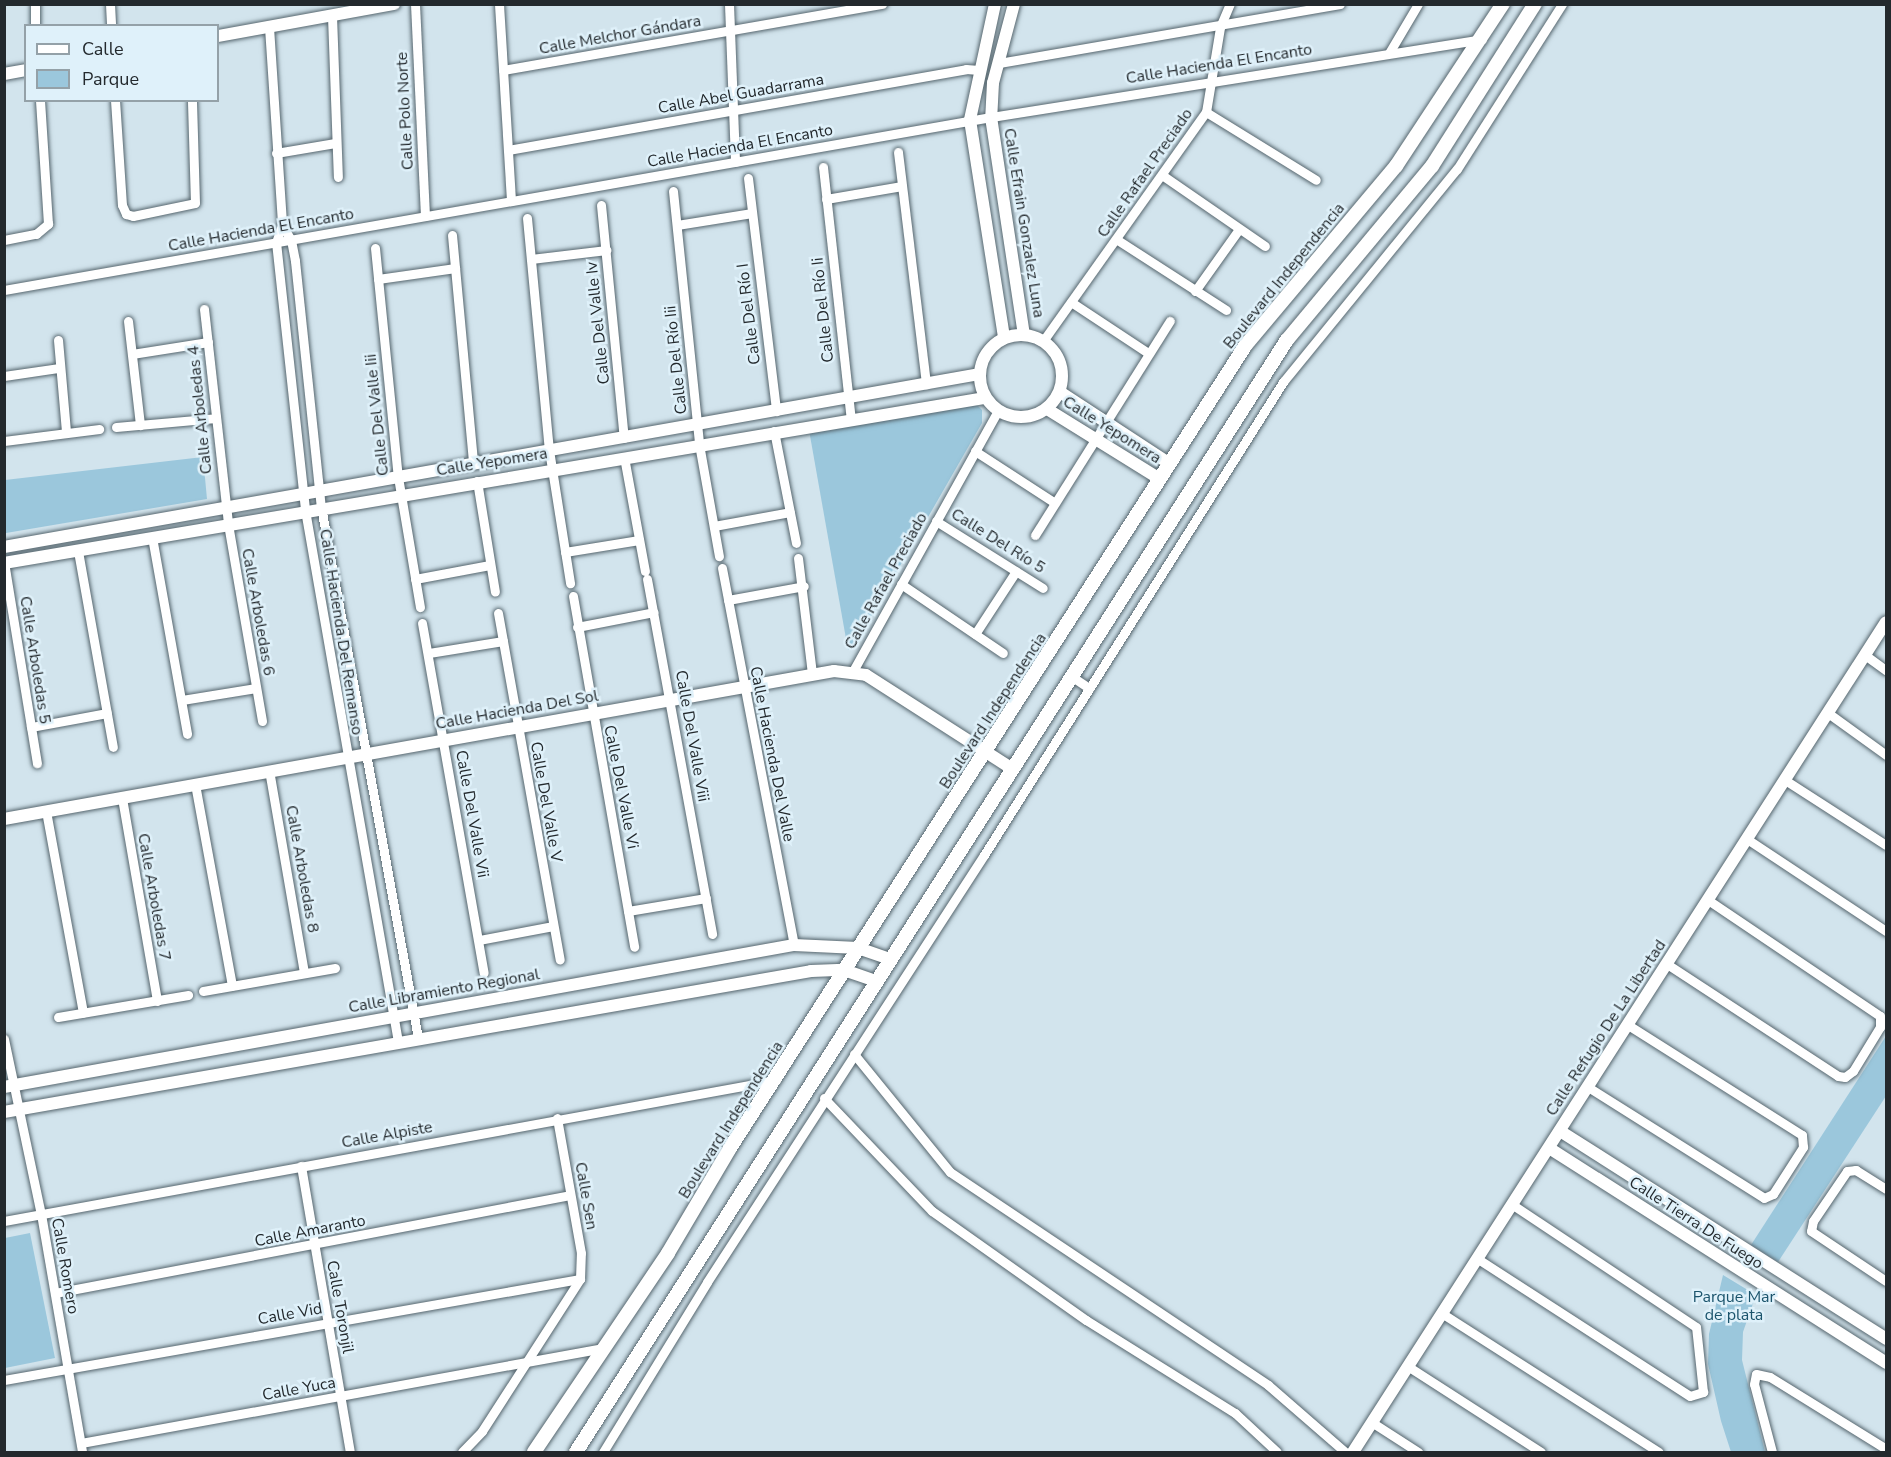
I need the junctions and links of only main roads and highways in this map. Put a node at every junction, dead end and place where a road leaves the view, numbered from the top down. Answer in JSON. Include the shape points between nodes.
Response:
{"nodes":[{"id":1,"x":1503,"y":4,"type":"edge"},
{"id":2,"x":1535,"y":4,"type":"edge"},
{"id":3,"x":534,"y":1452,"type":"edge"},
{"id":4,"x":576,"y":1452,"type":"edge"}],
"edges":[{"from":1,"to":3,"type":"main road","name":"Boulevard Independencia","via":[[1396,166],[1245,346],[844,970],[668,1253]]},
{"from":2,"to":4,"type":"main road","via":[[1432,166],[1287,340]]}]}
